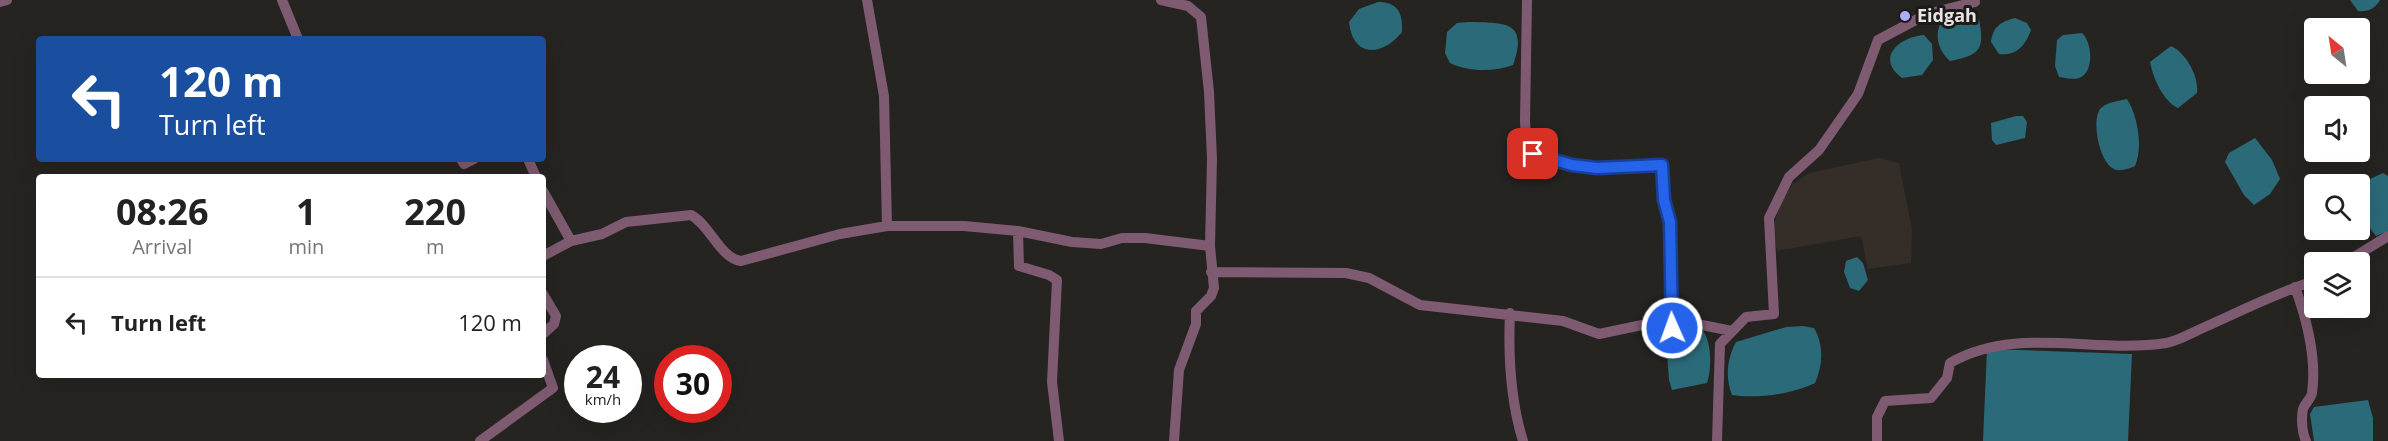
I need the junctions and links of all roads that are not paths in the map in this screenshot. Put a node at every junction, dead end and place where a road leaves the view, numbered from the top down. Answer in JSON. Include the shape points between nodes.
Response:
{"nodes":[{"id":1,"x":7,"y":0,"type":"edge"},
{"id":2,"x":282,"y":0,"type":"edge"},
{"id":3,"x":867,"y":0,"type":"edge"},
{"id":4,"x":1161,"y":0,"type":"edge"},
{"id":5,"x":1527,"y":0,"type":"edge"},
{"id":6,"x":1974,"y":0,"type":"edge"},
{"id":7,"x":0,"y":2,"type":"edge"},
{"id":8,"x":297,"y":36,"type":"edge"},
{"id":9,"x":546,"y":196,"type":"edge"},
{"id":10,"x":887,"y":226,"type":"junction"},
{"id":11,"x":1018,"y":231,"type":"junction"},
{"id":12,"x":2388,"y":236,"type":"edge"},
{"id":13,"x":571,"y":241,"type":"junction"},
{"id":14,"x":1210,"y":246,"type":"junction"},
{"id":15,"x":2362,"y":252,"type":"edge"},
{"id":16,"x":546,"y":254,"type":"edge"},
{"id":17,"x":1211,"y":272,"type":"junction"},
{"id":18,"x":2304,"y":284,"type":"edge"},
{"id":19,"x":2295,"y":287,"type":"junction"},
{"id":20,"x":546,"y":299,"type":"edge"},
{"id":21,"x":1510,"y":313,"type":"junction"},
{"id":22,"x":1672,"y":328,"type":"junction"},
{"id":23,"x":546,"y":331,"type":"edge"},
{"id":24,"x":1732,"y":332,"type":"junction"},
{"id":25,"x":546,"y":368,"type":"edge"},
{"id":26,"x":480,"y":441,"type":"edge"},
{"id":27,"x":1059,"y":441,"type":"edge"},
{"id":28,"x":1174,"y":441,"type":"edge"},
{"id":29,"x":1523,"y":441,"type":"edge"},
{"id":30,"x":1717,"y":441,"type":"edge"},
{"id":31,"x":1877,"y":441,"type":"edge"},
{"id":32,"x":2306,"y":441,"type":"edge"}],
"edges":[{"from":1,"to":7,"type":"street"},
{"from":2,"to":8,"type":"street"},
{"from":3,"to":10,"type":"street","via":[[884,96]]},
{"from":4,"to":14,"type":"street","via":[[1188,6],[1201,17],[1212,159]]},
{"from":5,"to":22,"type":"street","via":[[1526,140],[1533,154],[1572,165],[1662,165],[1670,222]]},
{"from":6,"to":24,"type":"street","via":[[1927,14],[1878,40],[1858,94],[1819,150],[1789,177],[1769,218],[1774,314],[1746,317]]},
{"from":9,"to":13,"type":"street"},
{"from":10,"to":11,"type":"street"},
{"from":10,"to":13,"type":"street","via":[[840,234],[741,261],[728,254],[691,215],[626,222],[602,234]]},
{"from":11,"to":14,"type":"street","via":[[1072,242],[1101,244],[1122,238],[1145,238]]},
{"from":11,"to":27,"type":"street","via":[[1019,266],[1057,280],[1052,382]]},
{"from":12,"to":15,"type":"street"},
{"from":13,"to":16,"type":"street"},
{"from":14,"to":17,"type":"street"},
{"from":17,"to":21,"type":"street","via":[[1346,273],[1370,278],[1420,305]]},
{"from":17,"to":28,"type":"street","via":[[1214,288],[1196,311],[1196,324],[1179,370]]},
{"from":18,"to":19,"type":"street"},
{"from":19,"to":31,"type":"street","via":[[2168,343],[2073,346],[2055,342],[1984,347],[1950,363],[1947,378],[1931,398],[1885,401],[1877,417]]},
{"from":19,"to":32,"type":"street","via":[[2308,330],[2311,357],[2312,396],[2303,408]]},
{"from":20,"to":23,"type":"street","via":[[556,316]]},
{"from":21,"to":22,"type":"street","via":[[1563,321],[1599,334],[1642,325]]},
{"from":21,"to":29,"type":"street","via":[[1508,354],[1514,409]]},
{"from":22,"to":24,"type":"street","via":[[1697,324]]},
{"from":24,"to":30,"type":"street","via":[[1720,344]]},
{"from":25,"to":26,"type":"street","via":[[553,388]]}]}
